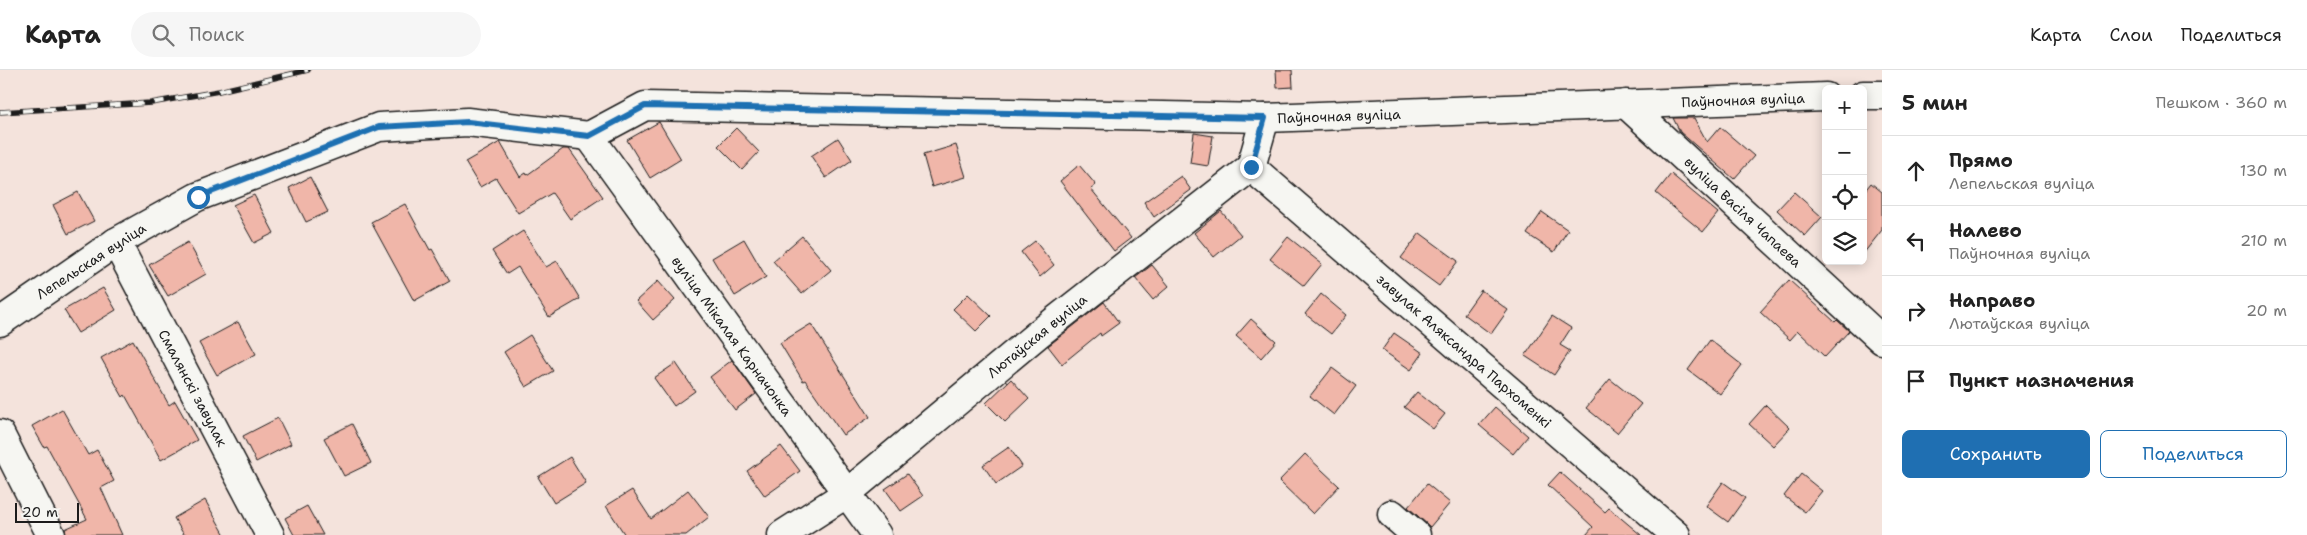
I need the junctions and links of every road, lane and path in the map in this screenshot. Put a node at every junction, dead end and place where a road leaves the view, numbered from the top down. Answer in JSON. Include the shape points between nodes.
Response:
{"nodes":[{"id":1,"x":1867,"y":95,"type":"edge"},
{"id":2,"x":1882,"y":95,"type":"edge"},
{"id":3,"x":1822,"y":97,"type":"edge"},
{"id":4,"x":1626,"y":104,"type":"junction"},
{"id":5,"x":1265,"y":118,"type":"junction"},
{"id":6,"x":589,"y":136,"type":"junction"},
{"id":7,"x":1251,"y":167,"type":"junction"},
{"id":8,"x":116,"y":242,"type":"junction"},
{"id":9,"x":0,"y":322,"type":"edge"},
{"id":10,"x":1882,"y":340,"type":"edge"},
{"id":11,"x":0,"y":434,"type":"edge"},
{"id":12,"x":846,"y":494,"type":"junction"},
{"id":13,"x":1392,"y":514,"type":"dead end"},
{"id":14,"x":51,"y":535,"type":"edge"},
{"id":15,"x":270,"y":535,"type":"edge"},
{"id":16,"x":782,"y":535,"type":"edge"},
{"id":17,"x":877,"y":535,"type":"edge"},
{"id":18,"x":1416,"y":535,"type":"edge"},
{"id":19,"x":1676,"y":535,"type":"edge"}],
"edges":[{"from":1,"to":2,"type":"street"},
{"from":3,"to":4,"type":"street","name":"Паўночная вуліца"},
{"from":4,"to":5,"type":"street","name":"Паўночная вуліца"},
{"from":4,"to":10,"type":"street","name":"вуліца Васіля Чапаева"},
{"from":5,"to":6,"type":"street","name":"Паўночная вуліца","via":[[645,106]]},
{"from":5,"to":7,"type":"street"},
{"from":6,"to":8,"type":"street","name":"Лепельская вуліца","via":[[468,122],[379,127],[198,197]]},
{"from":6,"to":12,"type":"street","name":"вуліца Мікалая Карначонка"},
{"from":7,"to":12,"type":"street","name":"Лютаўская вуліца","via":[[1038,334]]},
{"from":7,"to":19,"type":"street","name":"завулак Аляксандра Пархоменкі"},
{"from":8,"to":9,"type":"street","name":"Лепельская вуліца"},
{"from":8,"to":15,"type":"street","name":"Смалянскі завулак"},
{"from":11,"to":14,"type":"street"},
{"from":12,"to":16,"type":"street","name":"Лютаўская вуліца"},
{"from":12,"to":17,"type":"street","name":"вуліца Мікалая Карначонка"},
{"from":13,"to":18,"type":"street"}]}
